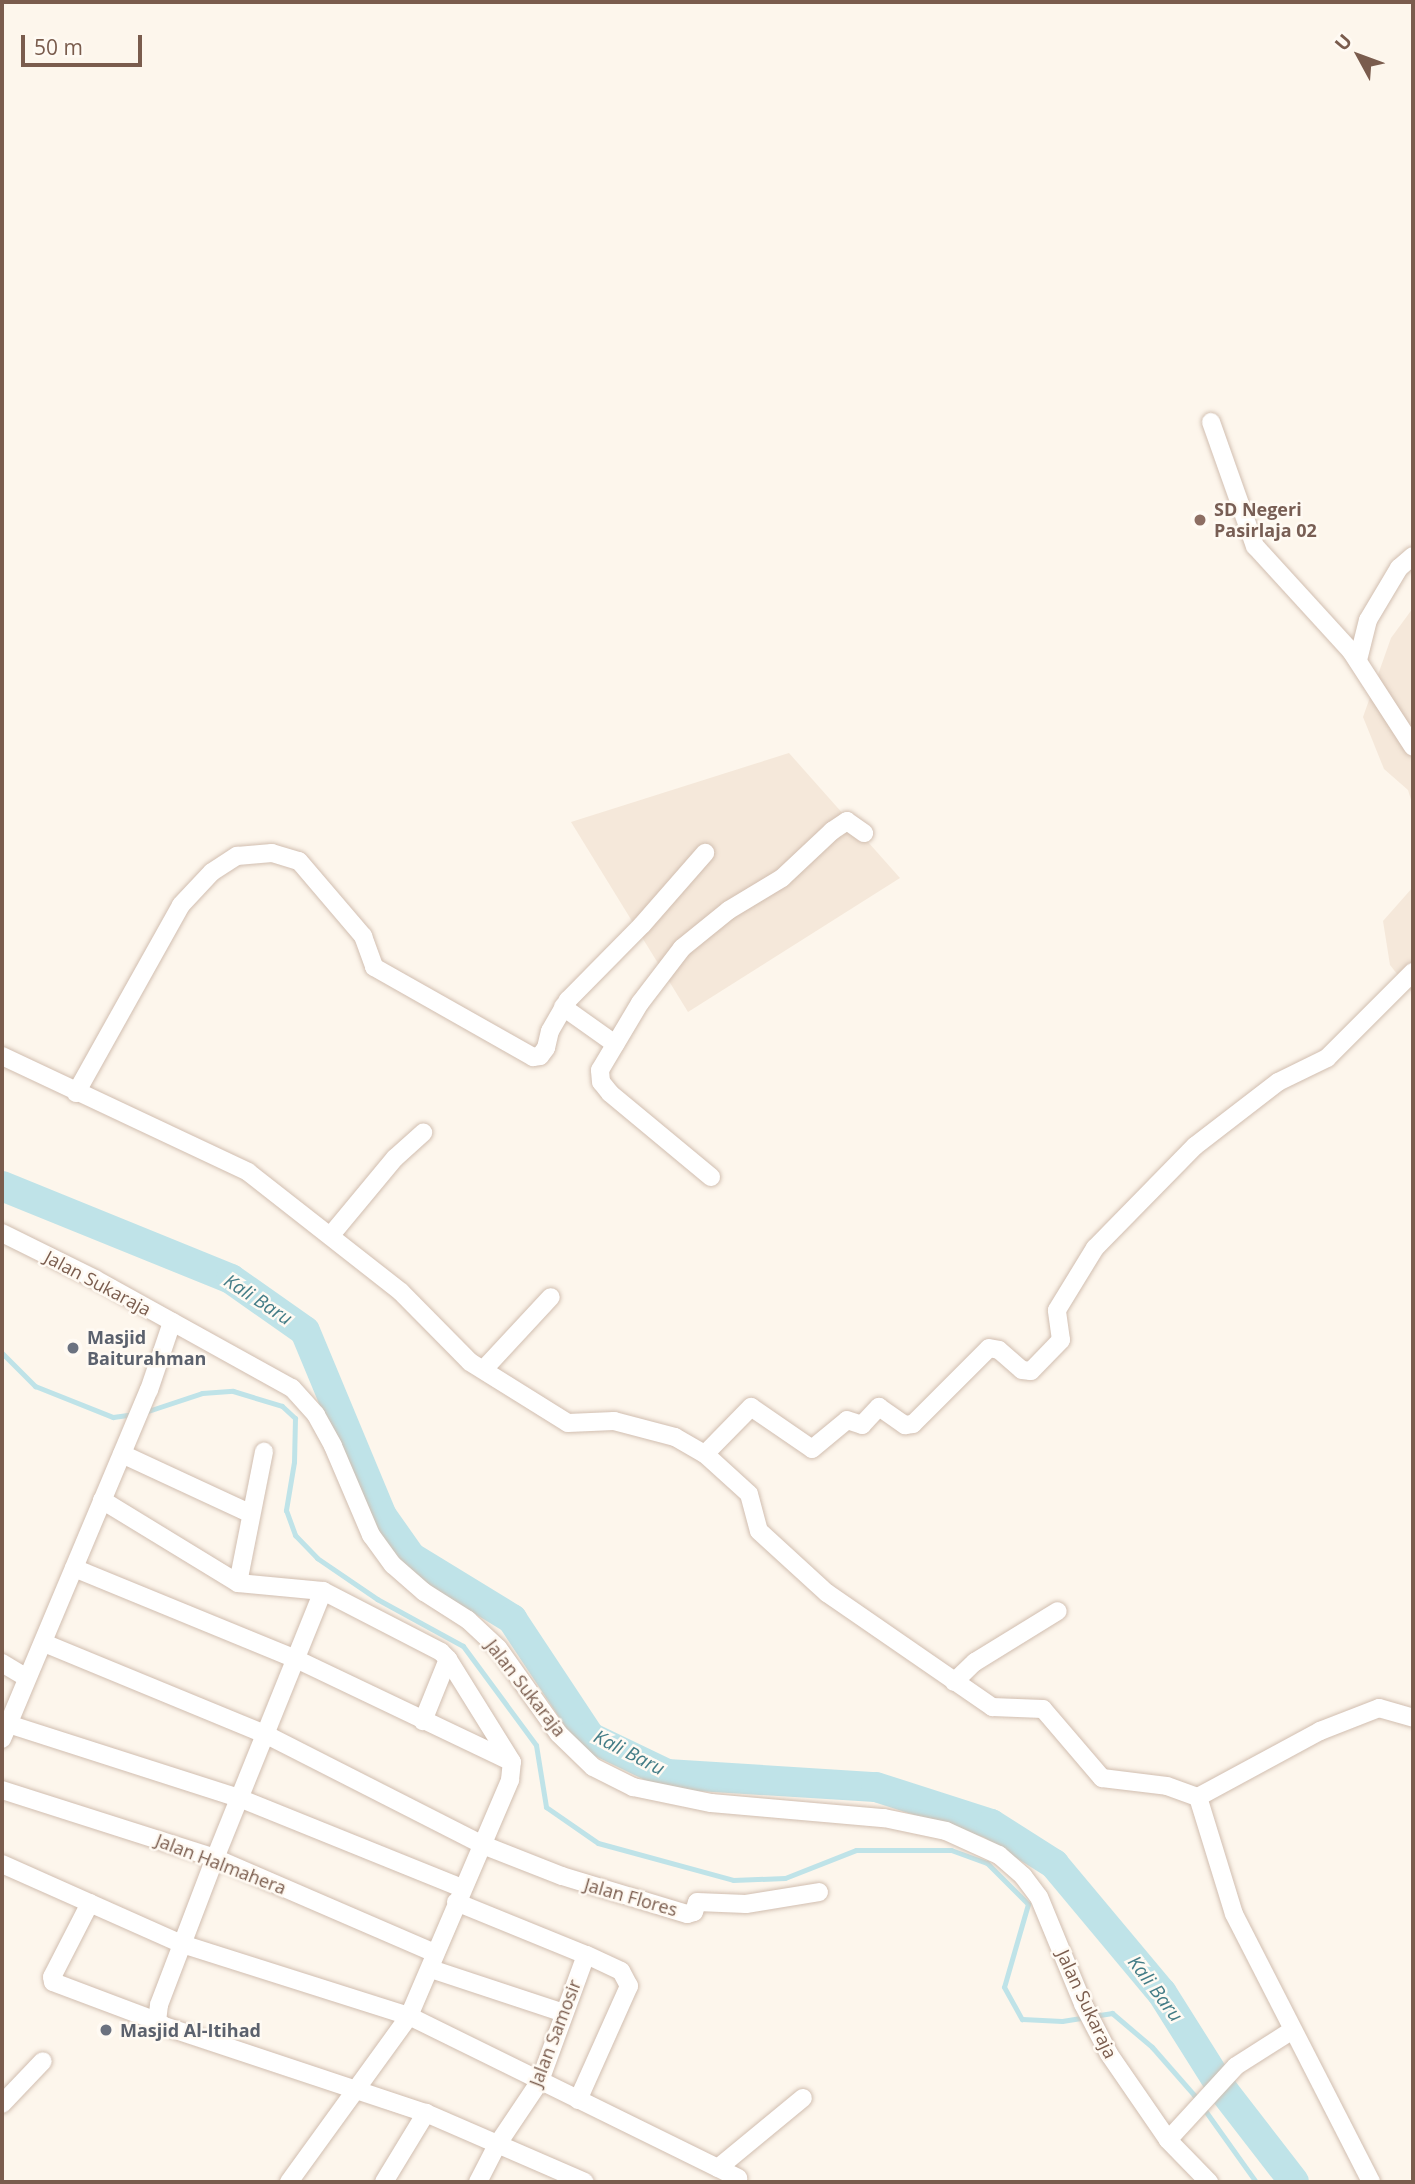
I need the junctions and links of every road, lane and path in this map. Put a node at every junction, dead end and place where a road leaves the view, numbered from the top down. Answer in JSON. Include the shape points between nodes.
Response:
{"nodes":[{"id":1,"x":1211,"y":422,"type":"dead end"},
{"id":2,"x":1413,"y":556,"type":"edge"},
{"id":3,"x":1357,"y":660,"type":"junction"},
{"id":4,"x":1413,"y":747,"type":"edge"},
{"id":5,"x":864,"y":833,"type":"dead end"},
{"id":6,"x":705,"y":853,"type":"dead end"},
{"id":7,"x":1413,"y":972,"type":"edge"},
{"id":8,"x":563,"y":1007,"type":"junction"},
{"id":9,"x":615,"y":1044,"type":"junction"},
{"id":10,"x":2,"y":1056,"type":"edge"},
{"id":11,"x":76,"y":1093,"type":"junction"},
{"id":12,"x":423,"y":1133,"type":"dead end"},
{"id":13,"x":711,"y":1177,"type":"dead end"},
{"id":14,"x":2,"y":1233,"type":"edge"},
{"id":15,"x":331,"y":1235,"type":"junction"},
{"id":16,"x":551,"y":1297,"type":"dead end"},
{"id":17,"x":172,"y":1322,"type":"junction"},
{"id":18,"x":484,"y":1368,"type":"junction"},
{"id":19,"x":264,"y":1452,"type":"dead end"},
{"id":20,"x":121,"y":1454,"type":"junction"},
{"id":21,"x":705,"y":1454,"type":"junction"},
{"id":22,"x":102,"y":1500,"type":"junction"},
{"id":23,"x":251,"y":1514,"type":"junction"},
{"id":24,"x":74,"y":1568,"type":"junction"},
{"id":25,"x":237,"y":1583,"type":"junction"},
{"id":26,"x":323,"y":1591,"type":"junction"},
{"id":27,"x":1058,"y":1611,"type":"dead end"},
{"id":28,"x":44,"y":1643,"type":"junction"},
{"id":29,"x":296,"y":1659,"type":"junction"},
{"id":30,"x":448,"y":1659,"type":"junction"},
{"id":31,"x":2,"y":1663,"type":"edge"},
{"id":32,"x":25,"y":1677,"type":"junction"},
{"id":33,"x":954,"y":1682,"type":"junction"},
{"id":34,"x":1413,"y":1718,"type":"edge"},
{"id":35,"x":424,"y":1721,"type":"junction"},
{"id":36,"x":4,"y":1728,"type":"edge"},
{"id":37,"x":265,"y":1734,"type":"junction"},
{"id":38,"x":512,"y":1762,"type":"junction"},
{"id":39,"x":2,"y":1790,"type":"edge"},
{"id":40,"x":1198,"y":1797,"type":"junction"},
{"id":41,"x":239,"y":1798,"type":"junction"},
{"id":42,"x":482,"y":1845,"type":"junction"},
{"id":43,"x":215,"y":1858,"type":"junction"},
{"id":44,"x":2,"y":1864,"type":"edge"},
{"id":45,"x":819,"y":1892,"type":"dead end"},
{"id":46,"x":459,"y":1895,"type":"junction"},
{"id":47,"x":90,"y":1903,"type":"junction"},
{"id":48,"x":182,"y":1944,"type":"junction"},
{"id":49,"x":586,"y":1955,"type":"junction"},
{"id":50,"x":433,"y":1961,"type":"junction"},
{"id":51,"x":564,"y":2012,"type":"junction"},
{"id":52,"x":409,"y":2016,"type":"junction"},
{"id":53,"x":157,"y":2021,"type":"junction"},
{"id":54,"x":1292,"y":2031,"type":"junction"},
{"id":55,"x":43,"y":2061,"type":"dead end"},
{"id":56,"x":540,"y":2081,"type":"junction"},
{"id":57,"x":355,"y":2090,"type":"junction"},
{"id":58,"x":803,"y":2098,"type":"dead end"},
{"id":59,"x":578,"y":2100,"type":"junction"},
{"id":60,"x":2,"y":2104,"type":"edge"},
{"id":61,"x":426,"y":2113,"type":"junction"},
{"id":62,"x":1168,"y":2140,"type":"junction"},
{"id":63,"x":497,"y":2145,"type":"junction"},
{"id":64,"x":718,"y":2168,"type":"junction"},
{"id":65,"x":738,"y":2178,"type":"dead end"},
{"id":66,"x":289,"y":2182,"type":"edge"},
{"id":67,"x":384,"y":2182,"type":"edge"},
{"id":68,"x":478,"y":2182,"type":"edge"},
{"id":69,"x":585,"y":2182,"type":"edge"},
{"id":70,"x":1209,"y":2182,"type":"edge"},
{"id":71,"x":1371,"y":2182,"type":"edge"}],
"edges":[{"from":1,"to":3,"type":"street","via":[[1255,546]]},
{"from":2,"to":3,"type":"street","via":[[1399,568],[1368,620]]},
{"from":3,"to":4,"type":"street"},
{"from":5,"to":9,"type":"street","via":[[846,821],[782,878],[710,924],[665,968]]},
{"from":6,"to":8,"type":"street"},
{"from":7,"to":21,"type":"street","via":[[1327,1058],[1278,1082],[1195,1146],[1095,1248],[1057,1310],[1061,1340],[1031,1371],[989,1348],[913,1424],[905,1425],[879,1407],[862,1425],[847,1420],[812,1449],[751,1407]]},
{"from":8,"to":9,"type":"street"},
{"from":8,"to":11,"type":"street","via":[[546,1048],[540,1056],[530,1056],[374,967],[363,936],[299,861],[272,853],[237,856],[212,872],[181,905]]},
{"from":9,"to":13,"type":"street","via":[[600,1070],[601,1082]]},
{"from":10,"to":11,"type":"street"},
{"from":11,"to":15,"type":"street","via":[[248,1172]]},
{"from":12,"to":15,"type":"street","via":[[386,1167]]},
{"from":14,"to":17,"type":"street","name":"Jalan Sukaraja"},
{"from":15,"to":18,"type":"street","via":[[401,1292],[470,1362]]},
{"from":16,"to":18,"type":"street"},
{"from":17,"to":20,"type":"street"},
{"from":17,"to":62,"type":"street","name":"Jalan Sukaraja","via":[[292,1388],[316,1415],[371,1535],[393,1565],[498,1648],[559,1734],[593,1767],[633,1787],[711,1802],[884,1818],[953,1834],[999,1855],[1039,1897],[1098,2033]]},
{"from":18,"to":21,"type":"street","via":[[568,1423],[614,1421],[675,1437]]},
{"from":19,"to":23,"type":"street"},
{"from":20,"to":22,"type":"street"},
{"from":20,"to":23,"type":"street"},
{"from":21,"to":33,"type":"street","via":[[749,1494],[759,1531],[807,1576]]},
{"from":22,"to":24,"type":"street"},
{"from":22,"to":25,"type":"street"},
{"from":23,"to":25,"type":"street"},
{"from":24,"to":28,"type":"street"},
{"from":24,"to":29,"type":"street"},
{"from":25,"to":26,"type":"street"},
{"from":26,"to":29,"type":"street"},
{"from":26,"to":30,"type":"street"},
{"from":27,"to":33,"type":"street","via":[[975,1662]]},
{"from":28,"to":32,"type":"street"},
{"from":28,"to":37,"type":"street"},
{"from":29,"to":35,"type":"street"},
{"from":29,"to":37,"type":"street"},
{"from":30,"to":35,"type":"street"},
{"from":30,"to":38,"type":"street"},
{"from":31,"to":32,"type":"street"},
{"from":32,"to":36,"type":"street"},
{"from":33,"to":40,"type":"street","via":[[992,1707],[1043,1709],[1102,1778],[1167,1786]]},
{"from":34,"to":40,"type":"street","via":[[1380,1708],[1320,1731]]},
{"from":35,"to":38,"type":"street"},
{"from":36,"to":41,"type":"street"},
{"from":37,"to":41,"type":"street"},
{"from":37,"to":42,"type":"street"},
{"from":38,"to":42,"type":"street","via":[[510,1780]]},
{"from":39,"to":43,"type":"street","name":"Jalan Halmahera"},
{"from":40,"to":54,"type":"street","via":[[1234,1914]]},
{"from":41,"to":43,"type":"street"},
{"from":41,"to":46,"type":"street"},
{"from":42,"to":45,"type":"street","name":"Jalan Flores","via":[[562,1876],[687,1914],[694,1912],[697,1902],[746,1904]]},
{"from":42,"to":46,"type":"street"},
{"from":43,"to":48,"type":"street"},
{"from":43,"to":50,"type":"street","name":"Jalan Halmahera"},
{"from":44,"to":47,"type":"street"},
{"from":46,"to":49,"type":"street"},
{"from":46,"to":50,"type":"street"},
{"from":47,"to":48,"type":"street"},
{"from":47,"to":53,"type":"street","via":[[53,1982]]},
{"from":48,"to":52,"type":"street"},
{"from":48,"to":53,"type":"street"},
{"from":49,"to":51,"type":"street","name":"Jalan Samosir"},
{"from":49,"to":59,"type":"street","via":[[621,1971],[629,1986]]},
{"from":50,"to":51,"type":"street","name":"Jalan Halmahera"},
{"from":50,"to":52,"type":"street"},
{"from":51,"to":56,"type":"street","name":"Jalan Samosir"},
{"from":52,"to":56,"type":"street"},
{"from":52,"to":57,"type":"street"},
{"from":53,"to":57,"type":"street"},
{"from":54,"to":62,"type":"street","via":[[1241,2062]]},
{"from":54,"to":71,"type":"street"},
{"from":55,"to":60,"type":"street"},
{"from":56,"to":59,"type":"street"},
{"from":56,"to":63,"type":"street","name":"Jalan Samosir"},
{"from":57,"to":61,"type":"street"},
{"from":57,"to":66,"type":"street"},
{"from":58,"to":64,"type":"street"},
{"from":59,"to":64,"type":"street"},
{"from":61,"to":63,"type":"street"},
{"from":61,"to":67,"type":"street"},
{"from":62,"to":70,"type":"street","name":"Jalan Sukaraja"},
{"from":63,"to":68,"type":"street","name":"Jalan Samosir"},
{"from":63,"to":69,"type":"street"},
{"from":64,"to":65,"type":"street"}]}
